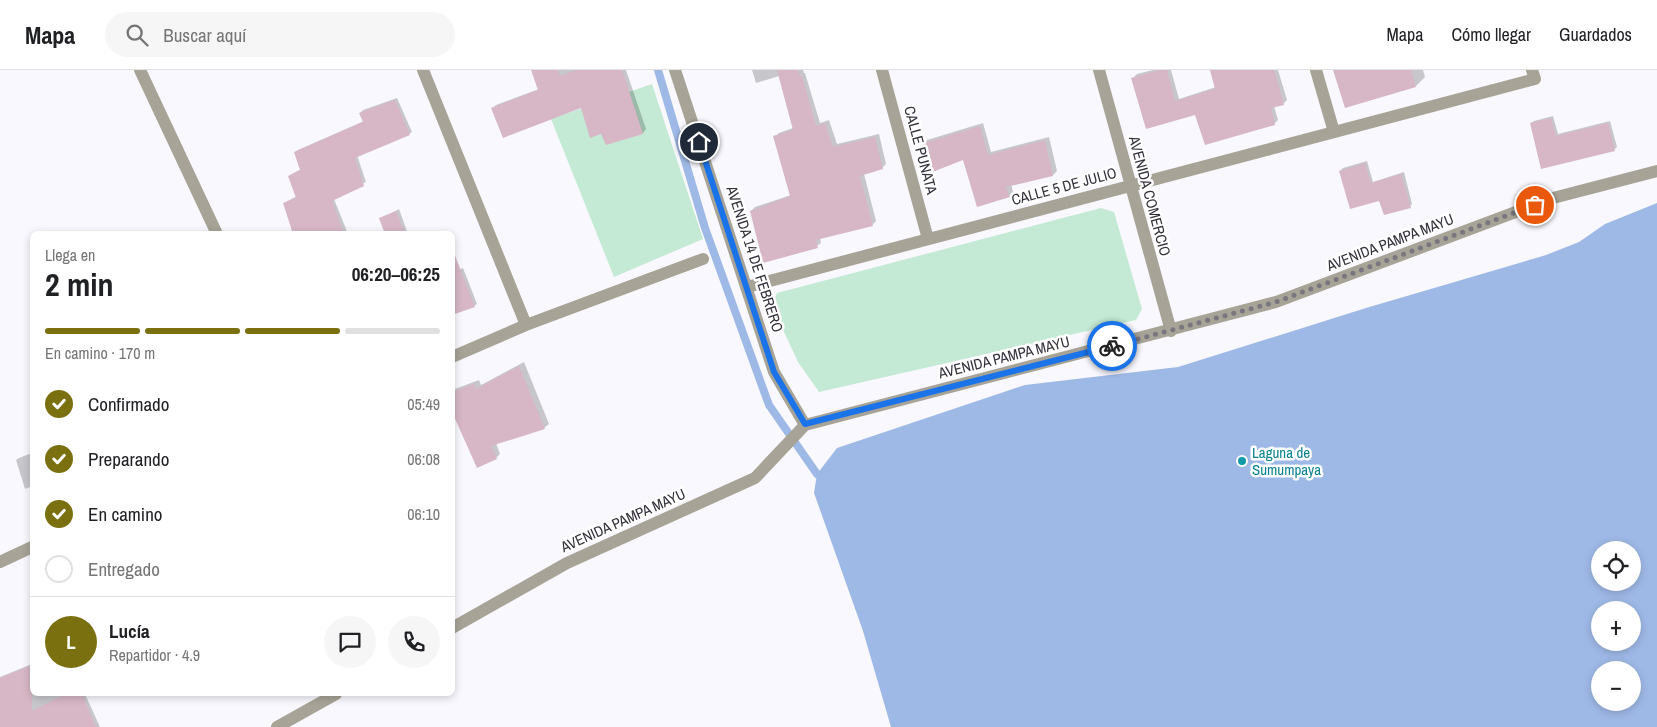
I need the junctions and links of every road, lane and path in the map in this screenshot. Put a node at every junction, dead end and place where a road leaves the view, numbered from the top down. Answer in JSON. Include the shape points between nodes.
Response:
{"nodes":[{"id":1,"x":140,"y":70,"type":"edge"},
{"id":2,"x":423,"y":70,"type":"edge"},
{"id":3,"x":675,"y":70,"type":"edge"},
{"id":4,"x":882,"y":70,"type":"edge"},
{"id":5,"x":1099,"y":70,"type":"edge"},
{"id":6,"x":1316,"y":70,"type":"edge"},
{"id":7,"x":1534,"y":74,"type":"edge"},
{"id":8,"x":1334,"y":132,"type":"junction"},
{"id":9,"x":1657,"y":171,"type":"edge"},
{"id":10,"x":1131,"y":185,"type":"junction"},
{"id":11,"x":216,"y":231,"type":"edge"},
{"id":12,"x":928,"y":239,"type":"junction"},
{"id":13,"x":703,"y":259,"type":"dead end"},
{"id":14,"x":747,"y":287,"type":"junction"},
{"id":15,"x":526,"y":324,"type":"junction"},
{"id":16,"x":1171,"y":331,"type":"junction"},
{"id":17,"x":455,"y":356,"type":"edge"},
{"id":18,"x":805,"y":424,"type":"junction"},
{"id":19,"x":30,"y":548,"type":"edge"},
{"id":20,"x":0,"y":562,"type":"edge"},
{"id":21,"x":455,"y":626,"type":"edge"},
{"id":22,"x":332,"y":696,"type":"edge"},
{"id":23,"x":277,"y":727,"type":"edge"}],
"edges":[{"from":1,"to":11,"type":"street"},
{"from":2,"to":15,"type":"street"},
{"from":3,"to":14,"type":"street","name":"AVENIDA 14 DE FEBRERO"},
{"from":4,"to":12,"type":"street","name":"CALLE PUNATA"},
{"from":5,"to":10,"type":"street","name":"AVENIDA COMERCIO"},
{"from":6,"to":8,"type":"street"},
{"from":7,"to":8,"type":"street","name":"CALLE 5 DE JULIO"},
{"from":8,"to":10,"type":"street","name":"CALLE 5 DE JULIO"},
{"from":9,"to":16,"type":"street","name":"AVENIDA PAMPA MAYU","via":[[1553,198],[1276,302]]},
{"from":10,"to":12,"type":"street","name":"CALLE 5 DE JULIO"},
{"from":10,"to":16,"type":"street","name":"AVENIDA COMERCIO"},
{"from":12,"to":14,"type":"street","name":"CALLE 5 DE JULIO"},
{"from":13,"to":15,"type":"street"},
{"from":14,"to":18,"type":"street","name":"AVENIDA 14 DE FEBRERO","via":[[774,372]]},
{"from":15,"to":17,"type":"street"},
{"from":16,"to":18,"type":"street","name":"AVENIDA PAMPA MAYU"},
{"from":18,"to":21,"type":"street","name":"AVENIDA PAMPA MAYU","via":[[755,478],[567,563]]},
{"from":19,"to":20,"type":"street"},
{"from":22,"to":23,"type":"street"}]}
